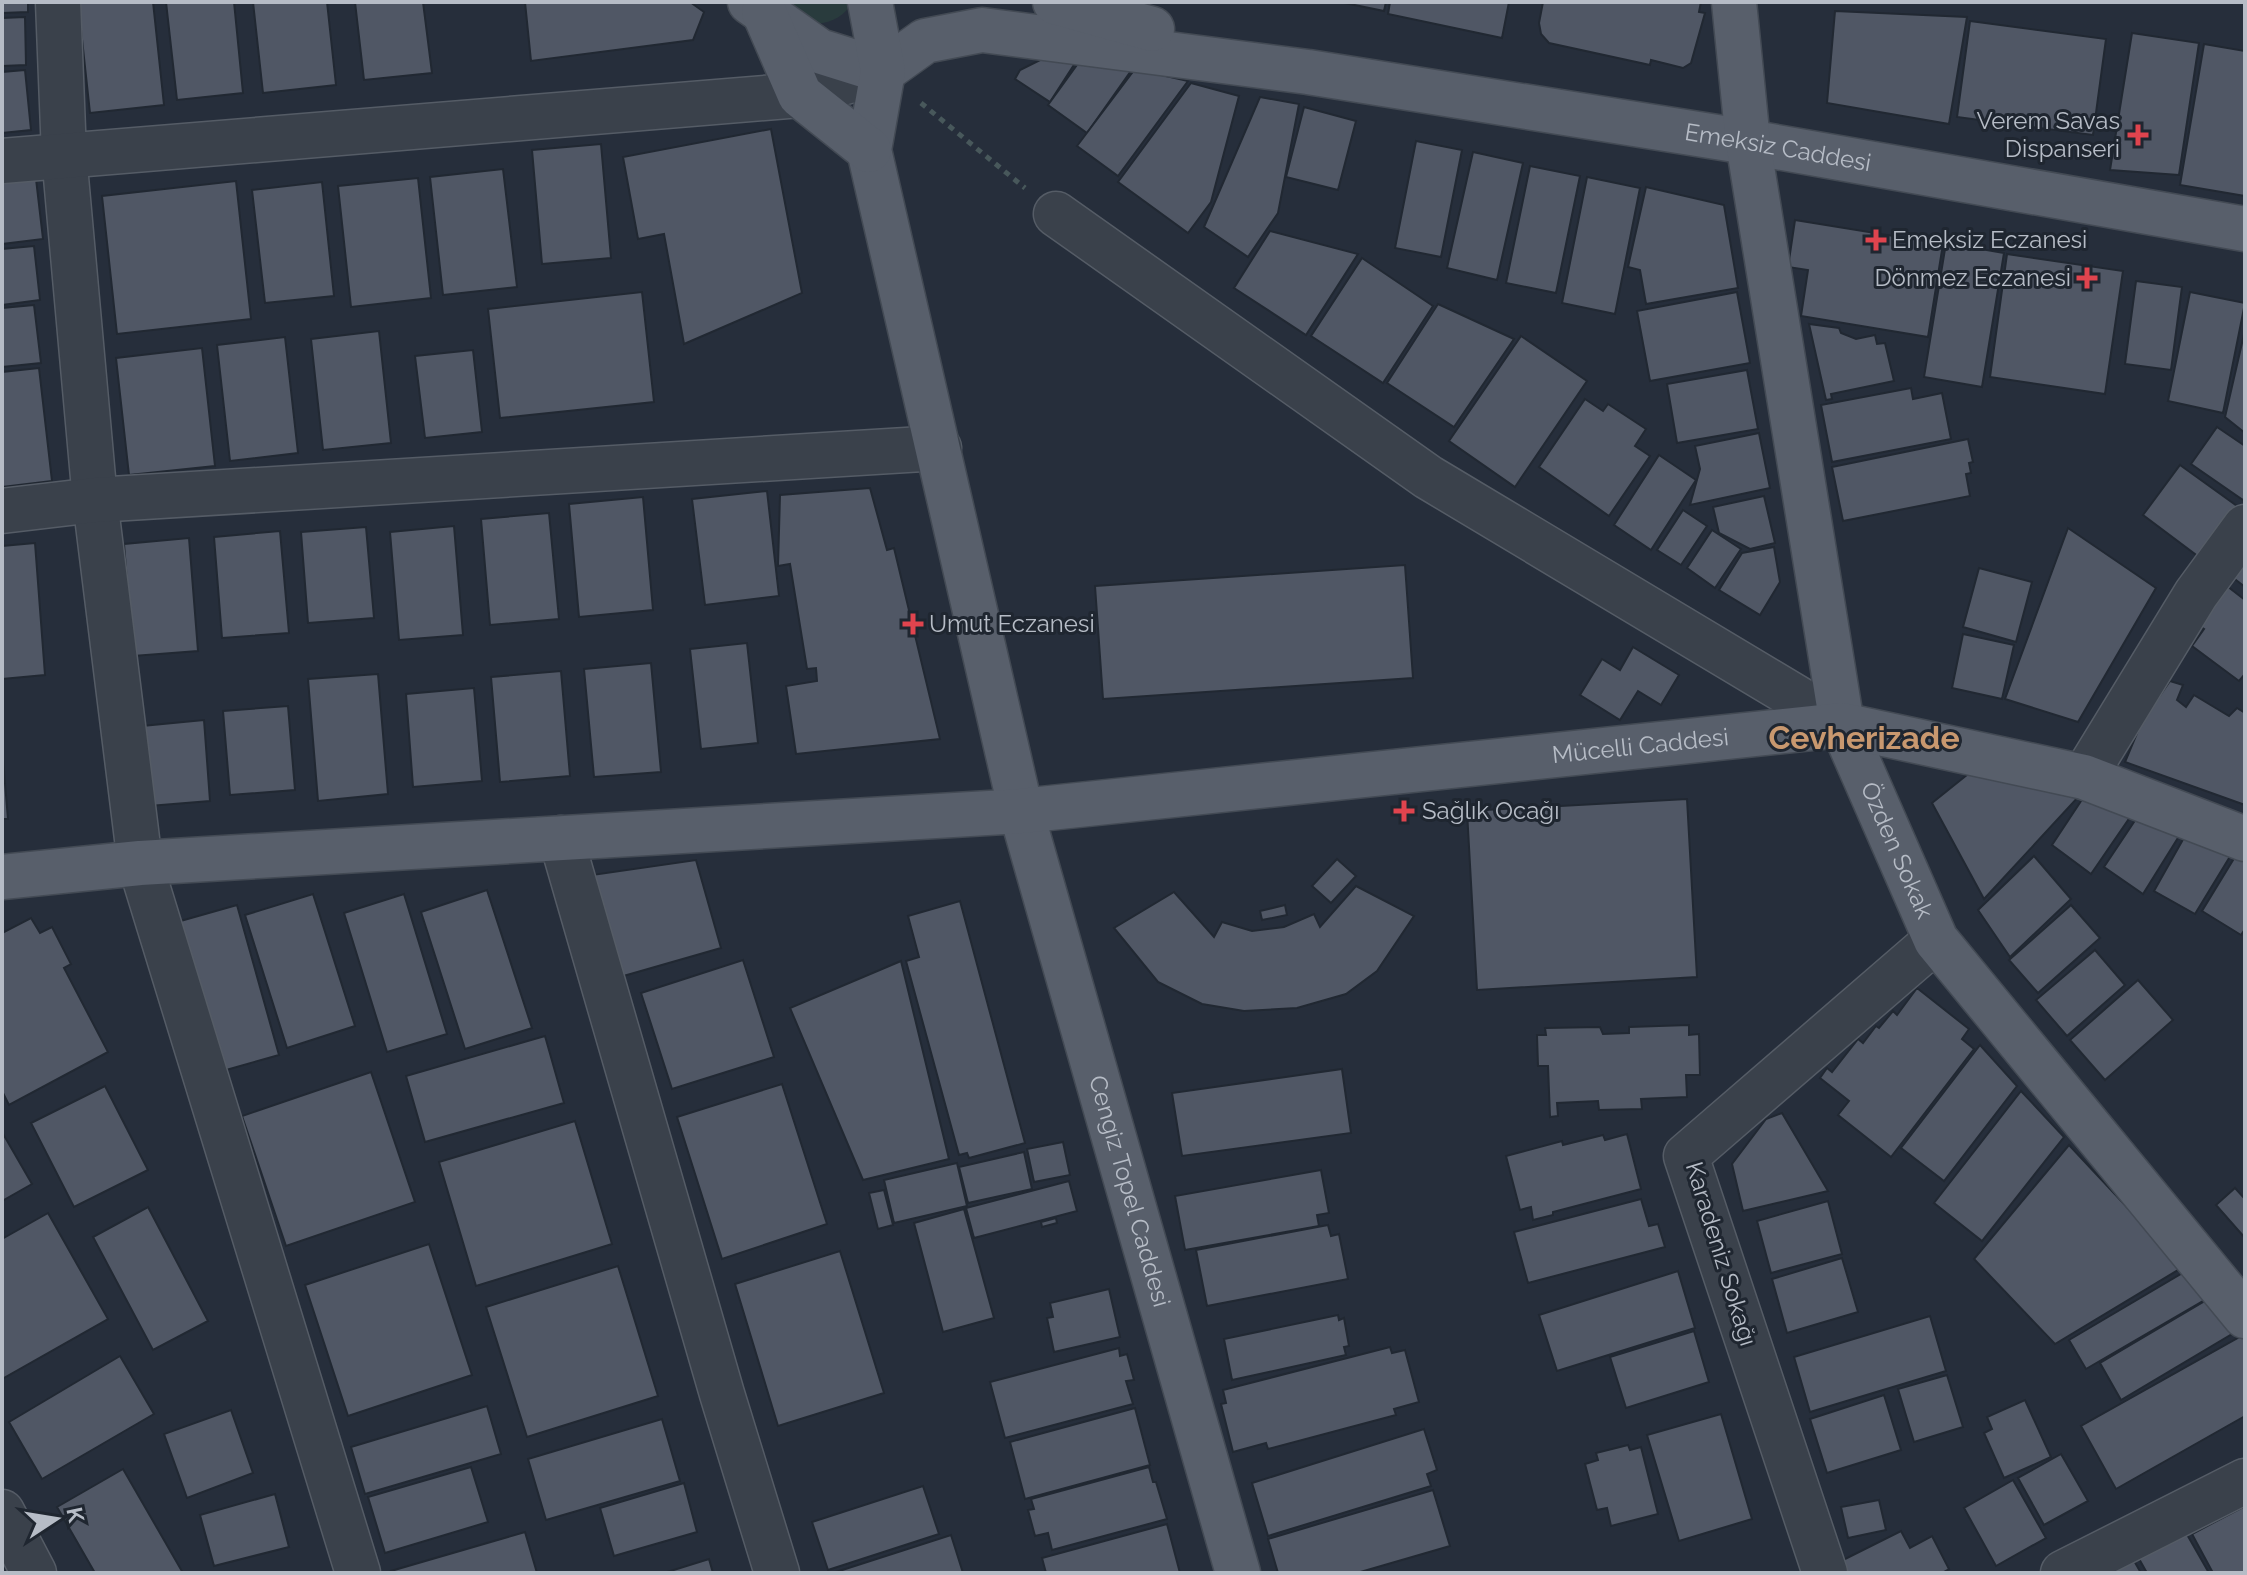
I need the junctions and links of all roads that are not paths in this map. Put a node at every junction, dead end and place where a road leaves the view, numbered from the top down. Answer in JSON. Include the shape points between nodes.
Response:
{"nodes":[{"id":1,"x":58,"y":2,"type":"edge"},
{"id":2,"x":870,"y":2,"type":"edge"},
{"id":3,"x":1055,"y":2,"type":"edge"},
{"id":4,"x":1734,"y":2,"type":"edge"},
{"id":5,"x":758,"y":5,"type":"edge"},
{"id":6,"x":883,"y":71,"type":"junction"},
{"id":7,"x":1308,"y":72,"type":"junction"},
{"id":8,"x":800,"y":95,"type":"junction"},
{"id":9,"x":1748,"y":142,"type":"junction"},
{"id":10,"x":869,"y":150,"type":"junction"},
{"id":11,"x":64,"y":155,"type":"junction"},
{"id":12,"x":2,"y":161,"type":"edge"},
{"id":13,"x":1056,"y":214,"type":"road end"},
{"id":14,"x":2245,"y":229,"type":"edge"},
{"id":15,"x":939,"y":448,"type":"junction"},
{"id":16,"x":95,"y":500,"type":"junction"},
{"id":17,"x":2,"y":511,"type":"edge"},
{"id":18,"x":2245,"y":527,"type":"edge"},
{"id":19,"x":1842,"y":725,"type":"junction"},
{"id":20,"x":2084,"y":777,"type":"junction"},
{"id":21,"x":1021,"y":811,"type":"junction"},
{"id":22,"x":561,"y":838,"type":"junction"},
{"id":23,"x":2245,"y":839,"type":"edge"},
{"id":24,"x":140,"y":863,"type":"junction"},
{"id":25,"x":2,"y":877,"type":"edge"},
{"id":26,"x":1936,"y":940,"type":"junction"},
{"id":27,"x":2245,"y":1316,"type":"edge"},
{"id":28,"x":2245,"y":1481,"type":"edge"},
{"id":29,"x":2,"y":1512,"type":"edge"},
{"id":30,"x":34,"y":1573,"type":"edge"},
{"id":31,"x":358,"y":1573,"type":"edge"},
{"id":32,"x":777,"y":1573,"type":"edge"},
{"id":33,"x":1238,"y":1573,"type":"edge"},
{"id":34,"x":1825,"y":1573,"type":"edge"},
{"id":35,"x":2063,"y":1573,"type":"edge"}],
"edges":[{"from":1,"to":11,"type":"street"},
{"from":2,"to":6,"type":"main road"},
{"from":3,"to":7,"type":"main road"},
{"from":4,"to":9,"type":"main road","name":"Özden Sokak"},
{"from":5,"to":6,"type":"main road","via":[[819,51]]},
{"from":5,"to":8,"type":"main road"},
{"from":6,"to":7,"type":"main road","via":[[925,41],[982,30]]},
{"from":6,"to":8,"type":"street"},
{"from":6,"to":10,"type":"main road"},
{"from":7,"to":9,"type":"main road","name":"Emeksiz Caddesi"},
{"from":8,"to":10,"type":"main road"},
{"from":8,"to":11,"type":"street"},
{"from":9,"to":14,"type":"main road","name":"Emeksiz Caddesi"},
{"from":9,"to":19,"type":"main road","name":"Özden Sokak"},
{"from":10,"to":15,"type":"main road","name":"Cengiz Topel Caddesi"},
{"from":11,"to":12,"type":"street"},
{"from":11,"to":16,"type":"street"},
{"from":13,"to":19,"type":"street","via":[[1428,477]]},
{"from":15,"to":16,"type":"street"},
{"from":15,"to":21,"type":"main road","name":"Cengiz Topel Caddesi"},
{"from":16,"to":17,"type":"street"},
{"from":16,"to":24,"type":"street"},
{"from":18,"to":20,"type":"street","via":[[2196,594]]},
{"from":19,"to":20,"type":"main road","name":"Mücelli Caddesi"},
{"from":19,"to":21,"type":"main road","name":"Mücelli Caddesi"},
{"from":19,"to":26,"type":"main road","name":"Özden Sokak"},
{"from":20,"to":23,"type":"main road","name":"Mücelli Caddesi"},
{"from":21,"to":22,"type":"main road","name":"Mücelli Caddesi"},
{"from":21,"to":33,"type":"main road","name":"Cengiz Topel Caddesi"},
{"from":22,"to":24,"type":"main road","name":"Mücelli Caddesi"},
{"from":22,"to":32,"type":"street"},
{"from":24,"to":25,"type":"main road","name":"Mücelli Caddesi"},
{"from":24,"to":31,"type":"street"},
{"from":26,"to":27,"type":"main road","name":"Özden Sokak"},
{"from":26,"to":34,"type":"street","name":"Karadeniz Sokağı","via":[[1686,1156]]},
{"from":28,"to":35,"type":"street"},
{"from":29,"to":30,"type":"street"}]}
